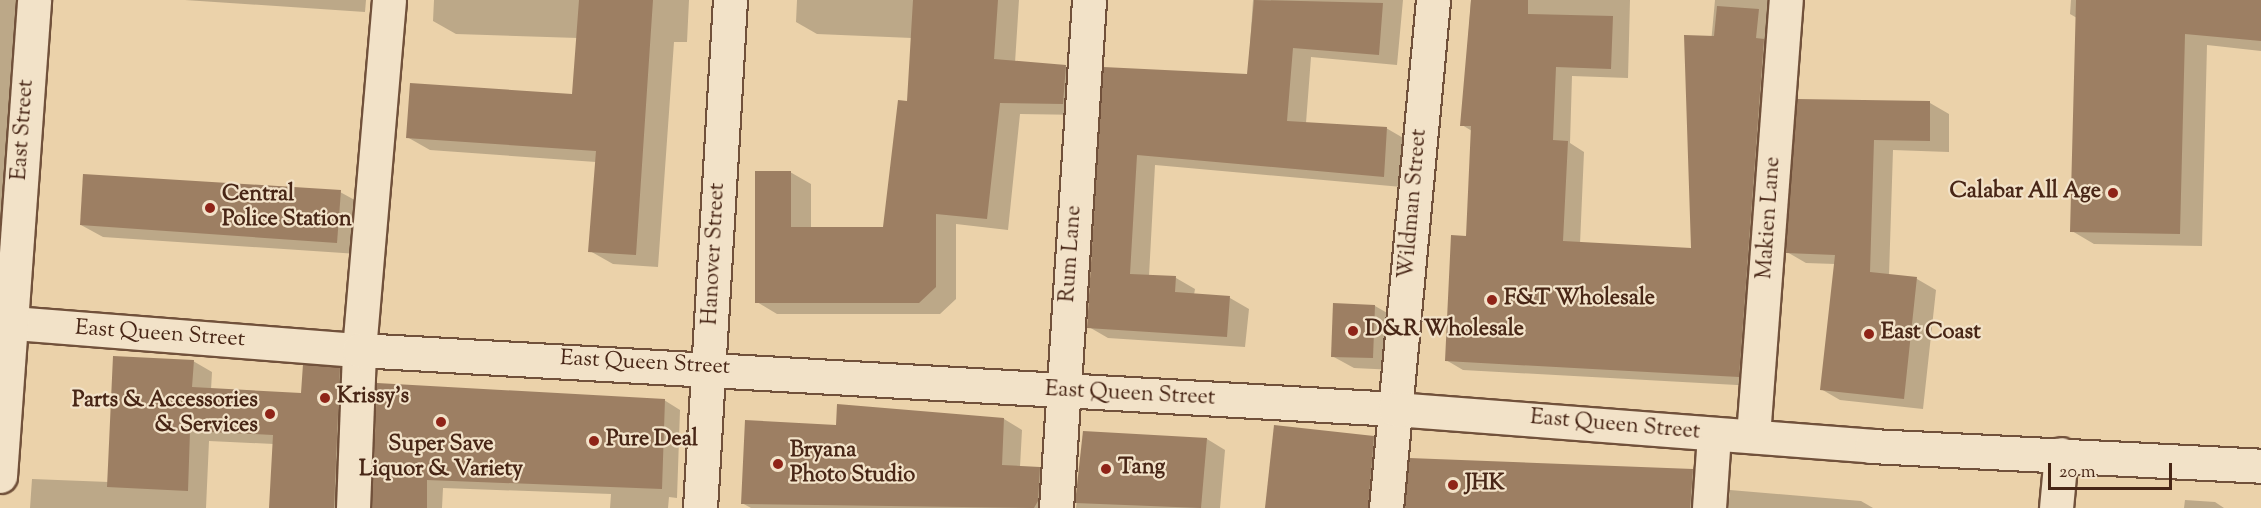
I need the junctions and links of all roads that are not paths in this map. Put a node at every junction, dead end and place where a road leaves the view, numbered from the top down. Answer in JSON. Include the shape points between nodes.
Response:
{"nodes":[{"id":1,"x":34,"y":0,"type":"edge"},
{"id":2,"x":389,"y":0,"type":"edge"},
{"id":3,"x":730,"y":0,"type":"edge"},
{"id":4,"x":1089,"y":0,"type":"edge"},
{"id":5,"x":1433,"y":0,"type":"edge"},
{"id":6,"x":1786,"y":0,"type":"edge"},
{"id":7,"x":5,"y":323,"type":"edge"},
{"id":8,"x":359,"y":350,"type":"junction"},
{"id":9,"x":708,"y":367,"type":"junction"},
{"id":10,"x":1062,"y":391,"type":"junction"},
{"id":11,"x":1395,"y":409,"type":"junction"},
{"id":12,"x":1713,"y":434,"type":"junction"},
{"id":13,"x":1753,"y":436,"type":"junction"},
{"id":14,"x":2061,"y":454,"type":"junction"},
{"id":15,"x":2261,"y":466,"type":"edge"},
{"id":16,"x":0,"y":476,"type":"edge"},
{"id":17,"x":353,"y":508,"type":"edge"},
{"id":18,"x":700,"y":508,"type":"edge"},
{"id":19,"x":1056,"y":508,"type":"edge"},
{"id":20,"x":1386,"y":508,"type":"edge"},
{"id":21,"x":1709,"y":508,"type":"edge"},
{"id":22,"x":2056,"y":508,"type":"edge"}],
"edges":[{"from":1,"to":7,"type":"main road","name":"East Street"},
{"from":2,"to":8,"type":"main road"},
{"from":3,"to":9,"type":"main road","name":"Hanover Street"},
{"from":4,"to":10,"type":"main road","name":"Rum Lane"},
{"from":5,"to":11,"type":"main road","name":"Wildman Street"},
{"from":6,"to":13,"type":"main road","name":"Makien Lane"},
{"from":7,"to":8,"type":"main road","name":"East Queen Street"},
{"from":7,"to":16,"type":"main road","name":"East Street"},
{"from":8,"to":9,"type":"main road","name":"East Queen Street"},
{"from":8,"to":17,"type":"main road"},
{"from":9,"to":10,"type":"main road","name":"East Queen Street"},
{"from":9,"to":18,"type":"main road","name":"Hanover Street"},
{"from":10,"to":11,"type":"main road","name":"East Queen Street"},
{"from":10,"to":19,"type":"main road","name":"Rum Lane"},
{"from":11,"to":12,"type":"main road","name":"East Queen Street"},
{"from":11,"to":20,"type":"main road","name":"Wildman Street"},
{"from":12,"to":13,"type":"main road","name":"East Queen Street"},
{"from":12,"to":21,"type":"main road"},
{"from":13,"to":14,"type":"main road","name":"East Queen Street"},
{"from":14,"to":15,"type":"main road","name":"East Queen Street"},
{"from":14,"to":22,"type":"main road"}]}
